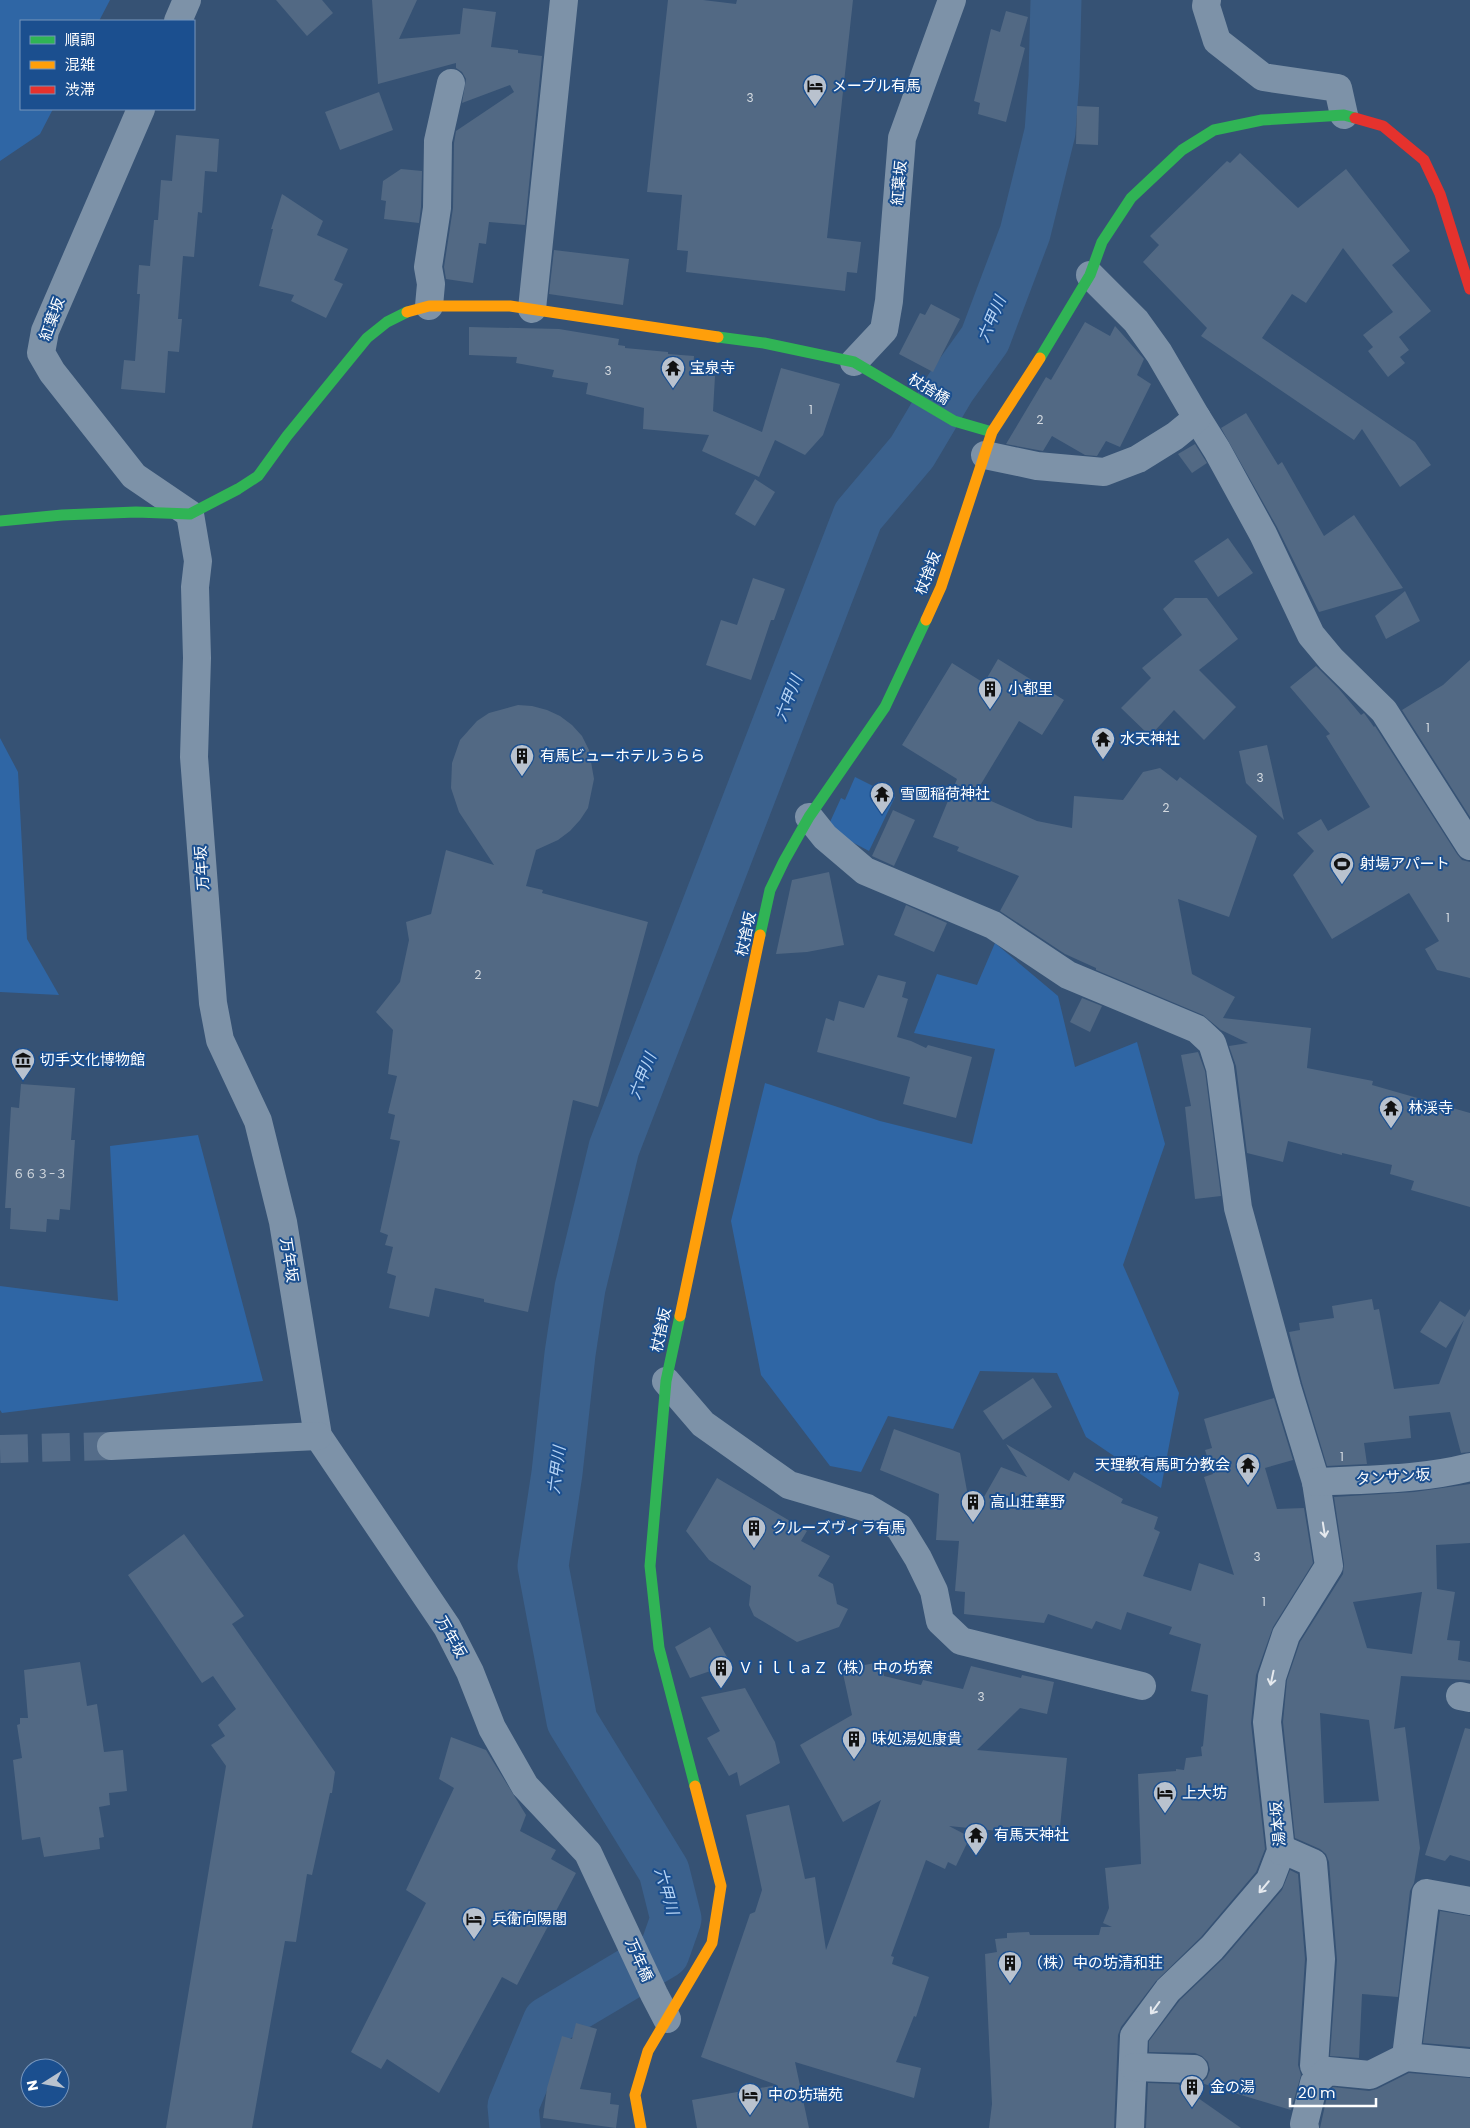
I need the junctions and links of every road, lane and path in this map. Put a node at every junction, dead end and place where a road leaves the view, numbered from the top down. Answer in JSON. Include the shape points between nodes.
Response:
{"nodes":[{"id":1,"x":187,"y":0,"type":"edge"},
{"id":2,"x":564,"y":0,"type":"edge"},
{"id":3,"x":952,"y":0,"type":"edge"},
{"id":4,"x":1207,"y":0,"type":"edge"},
{"id":5,"x":178,"y":20,"type":"edge"},
{"id":6,"x":451,"y":83,"type":"dead end"},
{"id":7,"x":140,"y":110,"type":"edge"},
{"id":8,"x":1344,"y":115,"type":"junction"},
{"id":9,"x":1090,"y":275,"type":"junction"},
{"id":10,"x":1470,"y":289,"type":"edge"},
{"id":11,"x":429,"y":306,"type":"junction"},
{"id":12,"x":532,"y":309,"type":"junction"},
{"id":13,"x":854,"y":362,"type":"junction"},
{"id":14,"x":1197,"y":418,"type":"junction"},
{"id":15,"x":988,"y":444,"type":"junction"},
{"id":16,"x":190,"y":514,"type":"junction"},
{"id":17,"x":0,"y":521,"type":"edge"},
{"id":18,"x":809,"y":817,"type":"junction"},
{"id":19,"x":1470,"y":846,"type":"edge"},
{"id":20,"x":666,"y":1381,"type":"junction"},
{"id":21,"x":318,"y":1436,"type":"junction"},
{"id":22,"x":111,"y":1446,"type":"tunnel mouth"},
{"id":23,"x":1470,"y":1467,"type":"edge"},
{"id":24,"x":1316,"y":1482,"type":"junction"},
{"id":25,"x":1142,"y":1686,"type":"dead end"},
{"id":26,"x":1281,"y":1851,"type":"junction"},
{"id":27,"x":1470,"y":1901,"type":"edge"},
{"id":28,"x":623,"y":1926,"type":"joint"},
{"id":29,"x":667,"y":2019,"type":"junction"},
{"id":30,"x":1406,"y":2057,"type":"junction"},
{"id":31,"x":1470,"y":2063,"type":"edge"},
{"id":32,"x":1134,"y":2067,"type":"junction"},
{"id":33,"x":1194,"y":2069,"type":"dead end"},
{"id":34,"x":1321,"y":2076,"type":"junction"},
{"id":35,"x":641,"y":2128,"type":"edge"},
{"id":36,"x":1130,"y":2128,"type":"edge"},
{"id":37,"x":1305,"y":2128,"type":"edge"}],
"edges":[{"from":1,"to":5,"type":"street"},
{"from":2,"to":12,"type":"street"},
{"from":3,"to":13,"type":"street","name":"紅葉坂","via":[[902,138],[884,330]]},
{"from":4,"to":8,"type":"street","via":[[1217,41],[1263,77],[1338,88]]},
{"from":6,"to":11,"type":"street","via":[[438,141],[437,208],[428,267],[431,284]]},
{"from":7,"to":16,"type":"street","name":"紅葉坂","via":[[45,331],[41,353],[52,372],[134,476]]},
{"from":8,"to":9,"type":"street","name":"杖捨坂","via":[[1262,120],[1214,130],[1182,150],[1131,198],[1102,242]]},
{"from":8,"to":10,"type":"street","name":"杖捨坂","via":[[1383,126],[1424,160],[1440,194]]},
{"from":9,"to":14,"type":"street","via":[[1136,321]]},
{"from":9,"to":15,"type":"street","name":"杖捨坂"},
{"from":11,"to":12,"type":"street","name":"杖捨橋"},
{"from":11,"to":16,"type":"street","name":"杖捨橋","via":[[387,322],[367,338],[258,476]]},
{"from":12,"to":13,"type":"street","name":"杖捨橋","via":[[764,343]]},
{"from":13,"to":15,"type":"street","name":"杖捨橋"},
{"from":14,"to":15,"type":"street","via":[[1138,460],[1104,472],[1037,466]]},
{"from":14,"to":19,"type":"street","via":[[1255,519],[1311,634],[1331,659],[1384,711]]},
{"from":15,"to":18,"type":"street","name":"杖捨坂","via":[[941,587],[885,707]]},
{"from":16,"to":17,"type":"street","via":[[62,514]]},
{"from":16,"to":21,"type":"street","name":"万年坂","via":[[198,561],[194,587],[197,658],[194,757],[213,1003],[220,1040],[258,1121],[283,1222]]},
{"from":18,"to":20,"type":"street","name":"杖捨坂","via":[[770,890]]},
{"from":18,"to":24,"type":"street","name":"湯本坂","via":[[825,836],[865,871],[992,925],[1068,975],[1197,1028],[1212,1043],[1225,1096],[1238,1208]]},
{"from":20,"to":25,"type":"street","via":[[703,1424],[789,1485],[867,1508],[898,1527],[934,1592],[940,1621],[961,1641]]},
{"from":20,"to":29,"type":"street","name":"杖捨坂","via":[[650,1566],[659,1648],[721,1886],[712,1943]]},
{"from":21,"to":22,"type":"street"},
{"from":21,"to":28,"type":"street","name":"万年坂","via":[[448,1627],[492,1728],[525,1786],[588,1853]]},
{"from":23,"to":24,"type":"street","name":"タンサン坂","via":[[1424,1476]]},
{"from":24,"to":26,"type":"street","name":"湯本坂","one_way":true,"via":[[1329,1566],[1286,1635],[1272,1677],[1267,1722]]},
{"from":26,"to":32,"type":"street","name":"湯本坂","one_way":true,"via":[[1270,1880],[1212,1948],[1168,1990],[1134,2036]]},
{"from":26,"to":34,"type":"street","via":[[1313,1863],[1321,1959],[1314,2066]]},
{"from":27,"to":30,"type":"street","via":[[1426,1893]]},
{"from":28,"to":29,"type":"street","name":"万年橋"},
{"from":29,"to":35,"type":"street","name":"杖捨坂","via":[[648,2051],[635,2095]]},
{"from":30,"to":31,"type":"street"},
{"from":30,"to":34,"type":"street","via":[[1370,2075],[1328,2071]]},
{"from":32,"to":33,"type":"street"},
{"from":32,"to":36,"type":"street","name":"湯本坂"},
{"from":34,"to":37,"type":"street","via":[[1314,2083]]}]}
